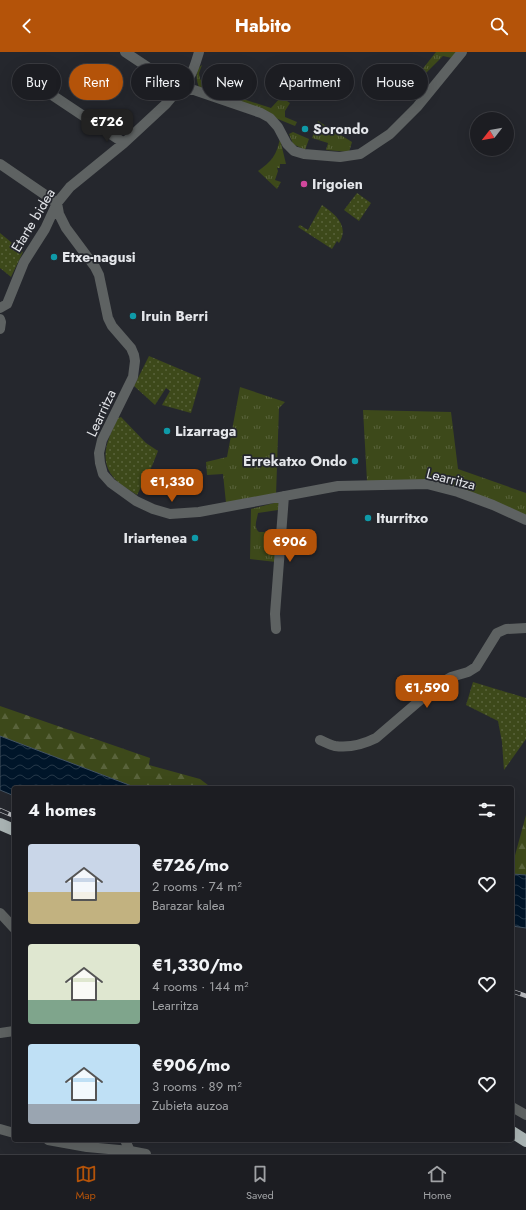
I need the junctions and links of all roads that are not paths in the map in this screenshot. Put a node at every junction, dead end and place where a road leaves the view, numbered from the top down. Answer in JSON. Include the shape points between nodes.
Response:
{"nodes":[{"id":1,"x":125,"y":52,"type":"edge"},
{"id":2,"x":199,"y":52,"type":"edge"},
{"id":3,"x":462,"y":52,"type":"edge"},
{"id":4,"x":143,"y":64,"type":"edge"},
{"id":5,"x":194,"y":65,"type":"edge"},
{"id":6,"x":194,"y":90,"type":"edge"},
{"id":7,"x":58,"y":100,"type":"edge"},
{"id":8,"x":169,"y":100,"type":"edge"},
{"id":9,"x":124,"y":144,"type":"junction"},
{"id":10,"x":0,"y":164,"type":"edge"},
{"id":11,"x":58,"y":203,"type":"junction"},
{"id":12,"x":0,"y":308,"type":"edge"},
{"id":13,"x":0,"y":319,"type":"edge"},
{"id":14,"x":0,"y":329,"type":"edge"},
{"id":15,"x":284,"y":496,"type":"junction"},
{"id":16,"x":526,"y":520,"type":"edge"},
{"id":17,"x":526,"y":628,"type":"edge"},
{"id":18,"x":276,"y":629,"type":"dead end"},
{"id":19,"x":320,"y":740,"type":"dead end"},
{"id":20,"x":0,"y":824,"type":"edge"},
{"id":21,"x":12,"y":829,"type":"edge"},
{"id":22,"x":0,"y":913,"type":"edge"},
{"id":23,"x":12,"y":926,"type":"edge"},
{"id":24,"x":12,"y":1031,"type":"edge"},
{"id":25,"x":0,"y":1032,"type":"edge"},
{"id":26,"x":514,"y":1108,"type":"edge"},
{"id":27,"x":526,"y":1115,"type":"edge"},
{"id":28,"x":0,"y":1129,"type":"edge"},
{"id":29,"x":514,"y":1129,"type":"edge"},
{"id":30,"x":12,"y":1132,"type":"edge"},
{"id":31,"x":514,"y":1133,"type":"edge"},
{"id":32,"x":526,"y":1136,"type":"edge"},
{"id":33,"x":526,"y":1141,"type":"edge"},
{"id":34,"x":56,"y":1142,"type":"edge"},
{"id":35,"x":126,"y":1142,"type":"edge"},
{"id":36,"x":94,"y":1151,"type":"edge"},
{"id":37,"x":130,"y":1151,"type":"junction"},
{"id":38,"x":146,"y":1154,"type":"edge"}],
"edges":[{"from":1,"to":4,"type":"street"},
{"from":2,"to":5,"type":"street","name":"Etarte bidea"},
{"from":3,"to":6,"type":"street","via":[[417,107],[390,134],[360,154],[340,157],[294,151],[270,118]]},
{"from":7,"to":9,"type":"street"},
{"from":8,"to":9,"type":"street","name":"Etarte bidea"},
{"from":9,"to":11,"type":"street","name":"Etarte bidea","via":[[70,187]]},
{"from":10,"to":11,"type":"street"},
{"from":11,"to":12,"type":"street","name":"Etarte bidea","via":[[24,262],[7,304]]},
{"from":11,"to":15,"type":"street","name":"Learritza","via":[[59,214],[66,228],[99,275],[108,318],[131,348],[135,361],[133,377],[102,440],[99,452],[103,474],[136,501],[170,514],[200,512]]},
{"from":13,"to":14,"type":"street"},
{"from":15,"to":16,"type":"street","name":"Learritza","via":[[338,486],[427,484],[458,492]]},
{"from":15,"to":18,"type":"street"},
{"from":17,"to":19,"type":"street","via":[[506,629],[497,633],[476,667],[451,676],[439,684],[376,738],[350,746],[334,746]]},
{"from":20,"to":21,"type":"highway"},
{"from":22,"to":23,"type":"street"},
{"from":24,"to":25,"type":"street"},
{"from":26,"to":27,"type":"street"},
{"from":28,"to":30,"type":"street"},
{"from":29,"to":32,"type":"highway"},
{"from":31,"to":33,"type":"highway"},
{"from":34,"to":36,"type":"street"},
{"from":35,"to":37,"type":"street"},
{"from":36,"to":37,"type":"street"},
{"from":37,"to":38,"type":"street"}]}
